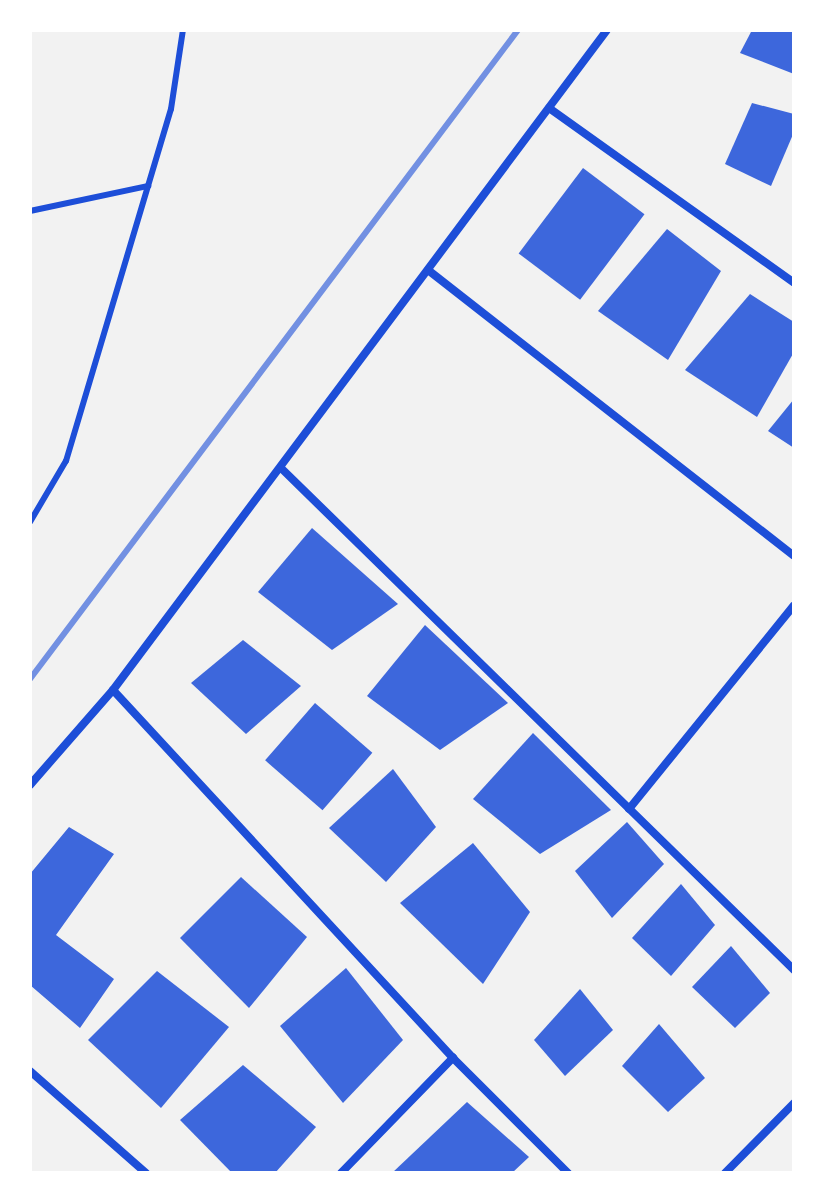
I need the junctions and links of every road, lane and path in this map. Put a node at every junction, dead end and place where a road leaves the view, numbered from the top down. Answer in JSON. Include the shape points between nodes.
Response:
{"nodes":[{"id":1,"x":183,"y":30,"type":"edge"},
{"id":2,"x":607,"y":30,"type":"edge"},
{"id":3,"x":549,"y":108,"type":"junction"},
{"id":4,"x":148,"y":186,"type":"junction"},
{"id":5,"x":30,"y":211,"type":"edge"},
{"id":6,"x":428,"y":270,"type":"junction"},
{"id":7,"x":794,"y":283,"type":"edge"},
{"id":8,"x":281,"y":468,"type":"junction"},
{"id":9,"x":30,"y":522,"type":"edge"},
{"id":10,"x":794,"y":556,"type":"edge"},
{"id":11,"x":794,"y":605,"type":"edge"},
{"id":12,"x":113,"y":690,"type":"junction"},
{"id":13,"x":30,"y":785,"type":"edge"},
{"id":14,"x":629,"y":809,"type":"junction"},
{"id":15,"x":794,"y":970,"type":"edge"},
{"id":16,"x":453,"y":1058,"type":"junction"},
{"id":17,"x":30,"y":1071,"type":"edge"},
{"id":18,"x":794,"y":1103,"type":"edge"},
{"id":19,"x":146,"y":1173,"type":"edge"},
{"id":20,"x":341,"y":1173,"type":"edge"},
{"id":21,"x":568,"y":1173,"type":"edge"},
{"id":22,"x":725,"y":1173,"type":"edge"}],
"edges":[{"from":1,"to":4,"type":"lane","via":[[171,109]]},
{"from":2,"to":3,"type":"street"},
{"from":3,"to":6,"type":"street"},
{"from":3,"to":7,"type":"street"},
{"from":4,"to":5,"type":"lane"},
{"from":4,"to":9,"type":"lane","via":[[66,461]]},
{"from":6,"to":8,"type":"street"},
{"from":6,"to":10,"type":"street"},
{"from":8,"to":12,"type":"street"},
{"from":8,"to":14,"type":"street"},
{"from":11,"to":14,"type":"street"},
{"from":12,"to":13,"type":"street"},
{"from":12,"to":16,"type":"street"},
{"from":14,"to":15,"type":"street"},
{"from":16,"to":20,"type":"street"},
{"from":16,"to":21,"type":"street"},
{"from":17,"to":19,"type":"street"},
{"from":18,"to":22,"type":"street"}]}
